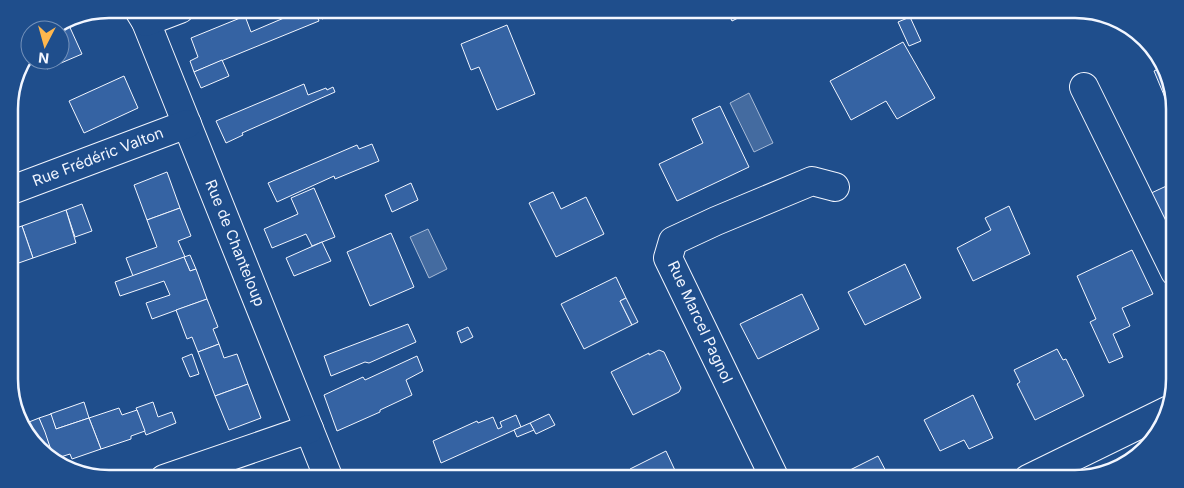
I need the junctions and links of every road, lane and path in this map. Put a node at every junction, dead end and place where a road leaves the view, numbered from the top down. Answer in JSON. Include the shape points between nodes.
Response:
{"nodes":[{"id":1,"x":143,"y":18,"type":"edge"},
{"id":2,"x":1084,"y":87,"type":"dead end"},
{"id":3,"x":188,"y":124,"type":"junction"},
{"id":4,"x":835,"y":187,"type":"dead end"},
{"id":5,"x":18,"y":188,"type":"edge"},
{"id":6,"x":1166,"y":254,"type":"edge"},
{"id":7,"x":1159,"y":415,"type":"edge"},
{"id":8,"x":309,"y":429,"type":"junction"},
{"id":9,"x":190,"y":470,"type":"edge"},
{"id":10,"x":325,"y":470,"type":"edge"},
{"id":11,"x":772,"y":470,"type":"edge"},
{"id":12,"x":1046,"y":470,"type":"edge"}],
"edges":[{"from":1,"to":3,"type":"street","name":"Rue de Chanteloup"},
{"from":2,"to":6,"type":"street"},
{"from":3,"to":5,"type":"street","name":"Rue Frédéric Valton"},
{"from":3,"to":8,"type":"street","name":"Rue de Chanteloup"},
{"from":4,"to":11,"type":"street","name":"Rue Marcel Pagnol","via":[[812,181],[716,221],[673,241],[668,258]]},
{"from":7,"to":12,"type":"street"},
{"from":8,"to":9,"type":"street"},
{"from":8,"to":10,"type":"street","name":"Rue de Chanteloup"}]}
